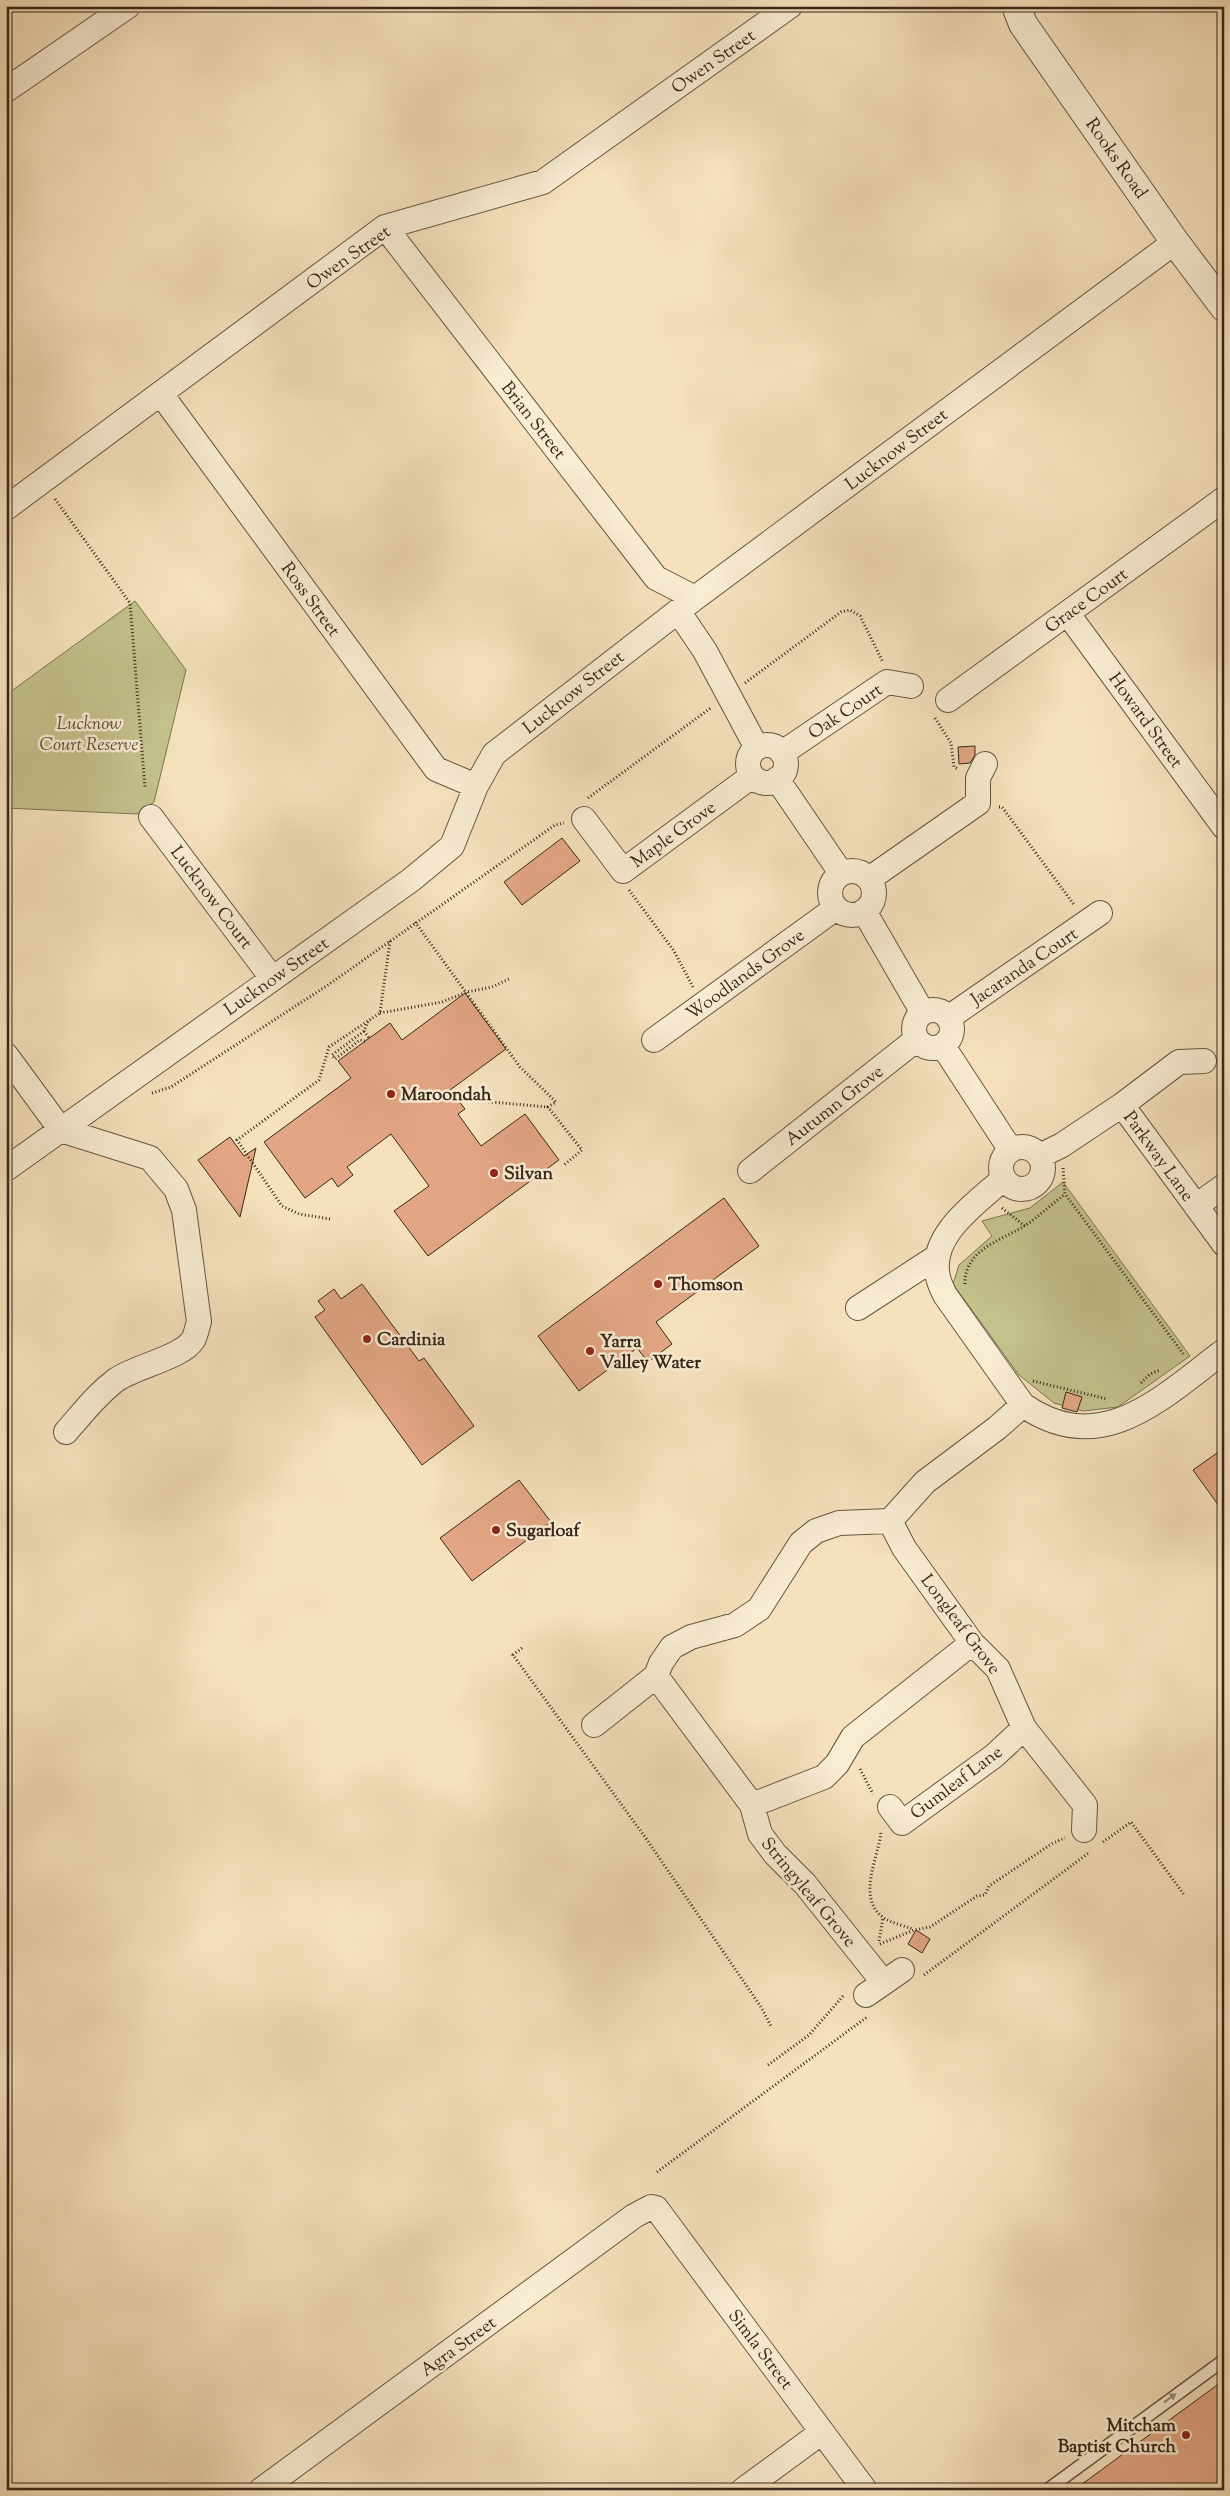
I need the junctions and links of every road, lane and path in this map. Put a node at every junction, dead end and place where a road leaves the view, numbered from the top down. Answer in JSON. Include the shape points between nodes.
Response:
{"nodes":[{"id":1,"x":128,"y":6,"type":"edge"},
{"id":2,"x":790,"y":6,"type":"edge"},
{"id":3,"x":1016,"y":6,"type":"edge"},
{"id":4,"x":6,"y":90,"type":"edge"},
{"id":5,"x":384,"y":227,"type":"junction"},
{"id":6,"x":1176,"y":242,"type":"junction"},
{"id":7,"x":1224,"y":307,"type":"edge"},
{"id":8,"x":161,"y":394,"type":"junction"},
{"id":9,"x":42,"y":482,"type":"junction"},
{"id":10,"x":1224,"y":499,"type":"edge"},
{"id":11,"x":6,"y":508,"type":"edge"},
{"id":12,"x":687,"y":605,"type":"junction"},
{"id":13,"x":1068,"y":614,"type":"junction"},
{"id":14,"x":911,"y":686,"type":"joint"},
{"id":15,"x":948,"y":700,"type":"dead end"},
{"id":16,"x":757,"y":748,"type":"junction"},
{"id":17,"x":782,"y":753,"type":"junction"},
{"id":18,"x":981,"y":771,"type":"joint"},
{"id":19,"x":752,"y":776,"type":"junction"},
{"id":20,"x":777,"y":779,"type":"junction"},
{"id":21,"x":476,"y":786,"type":"junction"},
{"id":22,"x":145,"y":788,"type":"dead end"},
{"id":23,"x":978,"y":803,"type":"junction"},
{"id":24,"x":152,"y":817,"type":"dead end"},
{"id":25,"x":584,"y":819,"type":"joint"},
{"id":26,"x":1224,"y":827,"type":"edge"},
{"id":27,"x":623,"y":871,"type":"junction"},
{"id":28,"x":841,"y":873,"type":"junction"},
{"id":29,"x":870,"y":879,"type":"junction"},
{"id":30,"x":836,"y":908,"type":"junction"},
{"id":31,"x":864,"y":911,"type":"junction"},
{"id":32,"x":1094,"y":918,"type":"joint"},
{"id":33,"x":415,"y":922,"type":"dead end"},
{"id":34,"x":390,"y":941,"type":"dead end"},
{"id":35,"x":272,"y":978,"type":"junction"},
{"id":36,"x":511,"y":978,"type":"dead end"},
{"id":37,"x":467,"y":992,"type":"junction"},
{"id":38,"x":703,"y":1005,"type":"junction"},
{"id":39,"x":380,"y":1013,"type":"junction"},
{"id":40,"x":923,"y":1014,"type":"junction"},
{"id":41,"x":948,"y":1018,"type":"junction"},
{"id":42,"x":370,"y":1019,"type":"junction"},
{"id":43,"x":364,"y":1031,"type":"junction"},
{"id":44,"x":369,"y":1038,"type":"dead end"},
{"id":45,"x":917,"y":1039,"type":"junction"},
{"id":46,"x":654,"y":1040,"type":"dead end"},
{"id":47,"x":365,"y":1042,"type":"dead end"},
{"id":48,"x":942,"y":1046,"type":"junction"},
{"id":49,"x":6,"y":1055,"type":"edge"},
{"id":50,"x":1204,"y":1061,"type":"dead end"},
{"id":51,"x":149,"y":1094,"type":"dead end"},
{"id":52,"x":457,"y":1098,"type":"dead end"},
{"id":53,"x":1122,"y":1105,"type":"junction"},
{"id":54,"x":548,"y":1107,"type":"junction"},
{"id":55,"x":61,"y":1130,"type":"junction"},
{"id":56,"x":1062,"y":1145,"type":"junction"},
{"id":57,"x":1010,"y":1149,"type":"junction"},
{"id":58,"x":1040,"y":1156,"type":"junction"},
{"id":59,"x":564,"y":1165,"type":"dead end"},
{"id":60,"x":6,"y":1169,"type":"edge"},
{"id":61,"x":750,"y":1171,"type":"dead end"},
{"id":62,"x":1004,"y":1179,"type":"junction"},
{"id":63,"x":1224,"y":1186,"type":"edge"},
{"id":64,"x":1065,"y":1194,"type":"junction"},
{"id":65,"x":986,"y":1196,"type":"junction"},
{"id":66,"x":1196,"y":1206,"type":"junction"},
{"id":67,"x":330,"y":1220,"type":"dead end"},
{"id":68,"x":1025,"y":1226,"type":"junction"},
{"id":69,"x":1224,"y":1244,"type":"edge"},
{"id":70,"x":938,"y":1256,"type":"junction"},
{"id":71,"x":965,"y":1287,"type":"dead end"},
{"id":72,"x":858,"y":1308,"type":"dead end"},
{"id":73,"x":1224,"y":1351,"type":"edge"},
{"id":74,"x":1178,"y":1360,"type":"dead end"},
{"id":75,"x":1163,"y":1368,"type":"dead end"},
{"id":76,"x":1031,"y":1380,"type":"dead end"},
{"id":77,"x":1136,"y":1387,"type":"dead end"},
{"id":78,"x":1110,"y":1399,"type":"dead end"},
{"id":79,"x":1023,"y":1405,"type":"junction"},
{"id":80,"x":66,"y":1432,"type":"dead end"},
{"id":81,"x":890,"y":1521,"type":"junction"},
{"id":82,"x":972,"y":1643,"type":"junction"},
{"id":83,"x":522,"y":1648,"type":"dead end"},
{"id":84,"x":656,"y":1676,"type":"junction"},
{"id":85,"x":594,"y":1725,"type":"dead end"},
{"id":86,"x":1024,"y":1728,"type":"junction"},
{"id":87,"x":842,"y":1754,"type":"junction"},
{"id":88,"x":882,"y":1801,"type":"joint"},
{"id":89,"x":752,"y":1805,"type":"junction"},
{"id":90,"x":882,"y":1830,"type":"dead end"},
{"id":91,"x":1091,"y":1842,"type":"junction"},
{"id":92,"x":1185,"y":1896,"type":"dead end"},
{"id":93,"x":883,"y":1918,"type":"junction"},
{"id":94,"x":914,"y":1930,"type":"junction"},
{"id":95,"x":873,"y":1966,"type":"junction"},
{"id":96,"x":922,"y":1976,"type":"dead end"},
{"id":97,"x":874,"y":2012,"type":"dead end"},
{"id":98,"x":771,"y":2026,"type":"dead end"},
{"id":99,"x":768,"y":2065,"type":"dead end"},
{"id":100,"x":657,"y":2172,"type":"dead end"},
{"id":101,"x":656,"y":2208,"type":"joint"},
{"id":102,"x":1224,"y":2360,"type":"edge"},
{"id":103,"x":822,"y":2432,"type":"junction"},
{"id":104,"x":262,"y":2490,"type":"edge"},
{"id":105,"x":743,"y":2490,"type":"edge"},
{"id":106,"x":865,"y":2490,"type":"edge"},
{"id":107,"x":1047,"y":2490,"type":"edge"}],
"edges":[{"from":1,"to":4,"type":"street"},
{"from":2,"to":5,"type":"street","name":"Owen Street","via":[[543,182]]},
{"from":3,"to":6,"type":"street","name":"Rooks Road","via":[[1022,24]]},
{"from":5,"to":8,"type":"street","name":"Owen Street"},
{"from":5,"to":12,"type":"street","name":"Brian Street","via":[[656,578]]},
{"from":6,"to":7,"type":"street","name":"Rooks Road"},
{"from":6,"to":12,"type":"street","name":"Lucknow Street"},
{"from":8,"to":9,"type":"street","name":"Owen Street"},
{"from":8,"to":21,"type":"street","name":"Ross Street","via":[[436,769]]},
{"from":9,"to":11,"type":"street","name":"Owen Street"},
{"from":9,"to":22,"type":"path","via":[[130,603]]},
{"from":10,"to":13,"type":"street","name":"Grace Court"},
{"from":12,"to":16,"type":"street","via":[[705,651]]},
{"from":12,"to":21,"type":"street","name":"Lucknow Street","via":[[494,754]]},
{"from":13,"to":15,"type":"street","name":"Grace Court"},
{"from":13,"to":26,"type":"street","name":"Howard Street"},
{"from":14,"to":17,"type":"street","name":"Oak Court","via":[[887,682]]},
{"from":14,"to":18,"type":"path","via":[[951,743],[954,767]]},
{"from":16,"to":17,"type":"street","via":[[768,745]]},
{"from":16,"to":19,"type":"street","via":[[748,764]]},
{"from":17,"to":20,"type":"street","via":[[785,767]]},
{"from":18,"to":23,"type":"street"},
{"from":19,"to":20,"type":"street","via":[[763,783]]},
{"from":19,"to":27,"type":"street","name":"Maple Grove"},
{"from":20,"to":28,"type":"street"},
{"from":21,"to":35,"type":"street","name":"Lucknow Street","via":[[452,846],[396,892]]},
{"from":23,"to":29,"type":"street"},
{"from":23,"to":32,"type":"path","via":[[1002,807]]},
{"from":24,"to":35,"type":"street","name":"Lucknow Court"},
{"from":25,"to":27,"type":"street","name":"Maple Grove"},
{"from":25,"to":51,"type":"path","via":[[555,825],[328,985],[171,1087]]},
{"from":27,"to":38,"type":"path","via":[[626,885],[674,951]]},
{"from":28,"to":29,"type":"street","via":[[856,871]]},
{"from":28,"to":30,"type":"street","via":[[829,893]]},
{"from":29,"to":31,"type":"street","via":[[874,893]]},
{"from":30,"to":31,"type":"street","via":[[851,915]]},
{"from":30,"to":38,"type":"street","name":"Woodlands Grove"},
{"from":31,"to":40,"type":"street"},
{"from":32,"to":41,"type":"street","name":"Jacaranda Court"},
{"from":33,"to":37,"type":"path"},
{"from":34,"to":39,"type":"path"},
{"from":35,"to":55,"type":"street","name":"Lucknow Street"},
{"from":36,"to":37,"type":"path","via":[[492,987]]},
{"from":37,"to":39,"type":"path","via":[[442,1002]]},
{"from":37,"to":54,"type":"path","via":[[520,1067],[556,1102]]},
{"from":38,"to":46,"type":"street","name":"Woodlands Grove"},
{"from":39,"to":42,"type":"path"},
{"from":40,"to":41,"type":"street","via":[[936,1010]]},
{"from":40,"to":45,"type":"street","via":[[915,1025]]},
{"from":41,"to":48,"type":"street","via":[[952,1033]]},
{"from":42,"to":43,"type":"path"},
{"from":42,"to":67,"type":"path","via":[[329,1047],[319,1080],[238,1140],[282,1206],[299,1214]]},
{"from":43,"to":44,"type":"path"},
{"from":43,"to":47,"type":"path","via":[[332,1055],[334,1059],[360,1040]]},
{"from":45,"to":48,"type":"street","via":[[928,1048]]},
{"from":45,"to":61,"type":"street","name":"Autumn Grove"},
{"from":48,"to":57,"type":"street"},
{"from":49,"to":55,"type":"street"},
{"from":50,"to":53,"type":"street","name":"Parkway Lane","via":[[1179,1062]]},
{"from":52,"to":54,"type":"path"},
{"from":53,"to":56,"type":"street","name":"Parkway Lane"},
{"from":53,"to":66,"type":"street","name":"Parkway Lane"},
{"from":54,"to":59,"type":"path","via":[[582,1150]]},
{"from":55,"to":60,"type":"street","name":"Lucknow Street"},
{"from":55,"to":80,"type":"street","via":[[150,1158],[176,1189],[184,1210],[199,1322],[193,1340],[182,1351],[129,1371],[96,1395]]},
{"from":56,"to":58,"type":"street","name":"Parkway Lane"},
{"from":56,"to":64,"type":"path"},
{"from":57,"to":58,"type":"street","via":[[1027,1146]]},
{"from":57,"to":62,"type":"street","via":[[1000,1163]]},
{"from":58,"to":62,"type":"street","via":[[1043,1172],[1034,1186],[1017,1189]]},
{"from":62,"to":65,"type":"street"},
{"from":63,"to":66,"type":"street","name":"Parkway Lane"},
{"from":64,"to":68,"type":"path"},
{"from":64,"to":74,"type":"path","via":[[1185,1357]]},
{"from":65,"to":68,"type":"path"},
{"from":65,"to":70,"type":"street","via":[[946,1234]]},
{"from":66,"to":69,"type":"street","name":"Parkway Lane"},
{"from":68,"to":71,"type":"path","via":[[999,1238],[972,1260]]},
{"from":70,"to":72,"type":"street"},
{"from":70,"to":79,"type":"street","via":[[937,1276],[945,1294]]},
{"from":73,"to":79,"type":"street","via":[[1147,1408],[1101,1427],[1068,1425],[1040,1417]]},
{"from":75,"to":77,"type":"path","via":[[1150,1374]]},
{"from":76,"to":78,"type":"path"},
{"from":79,"to":81,"type":"street","via":[[924,1482]]},
{"from":81,"to":82,"type":"street","name":"Longleaf Grove","via":[[904,1548]]},
{"from":81,"to":84,"type":"street","via":[[840,1522],[816,1530],[801,1543],[759,1609],[736,1624],[691,1637],[672,1647]]},
{"from":82,"to":86,"type":"street","name":"Longleaf Grove","via":[[998,1669]]},
{"from":82,"to":87,"type":"street","via":[[853,1737]]},
{"from":83,"to":98,"type":"path","via":[[513,1655],[645,1837]]},
{"from":84,"to":85,"type":"street"},
{"from":84,"to":89,"type":"street"},
{"from":86,"to":88,"type":"street","name":"Gumleaf Lane","via":[[994,1756],[902,1823]]},
{"from":86,"to":91,"type":"street","name":"Longleaf Grove","via":[[1085,1805]]},
{"from":87,"to":88,"type":"path","via":[[855,1762]]},
{"from":87,"to":89,"type":"street","via":[[824,1776]]},
{"from":89,"to":95,"type":"street","name":"Stringyleaf Grove","via":[[760,1834],[775,1854],[805,1884]]},
{"from":90,"to":93,"type":"path","via":[[870,1893]]},
{"from":91,"to":92,"type":"path","via":[[1131,1822]]},
{"from":91,"to":94,"type":"path","via":[[1053,1843],[989,1886],[985,1895],[977,1896],[930,1927]]},
{"from":91,"to":96,"type":"path"},
{"from":93,"to":94,"type":"path"},
{"from":93,"to":95,"type":"path"},
{"from":94,"to":95,"type":"path"},
{"from":95,"to":99,"type":"path","via":[[809,2035]]},
{"from":97,"to":100,"type":"path"},
{"from":101,"to":103,"type":"street","name":"Simla Street"},
{"from":101,"to":104,"type":"street","name":"Agra Street","via":[[642,2210]]},
{"from":107,"to":102,"type":"lane","one_way":true},
{"from":103,"to":105,"type":"street"},
{"from":103,"to":106,"type":"street","name":"Simla Street"}]}
